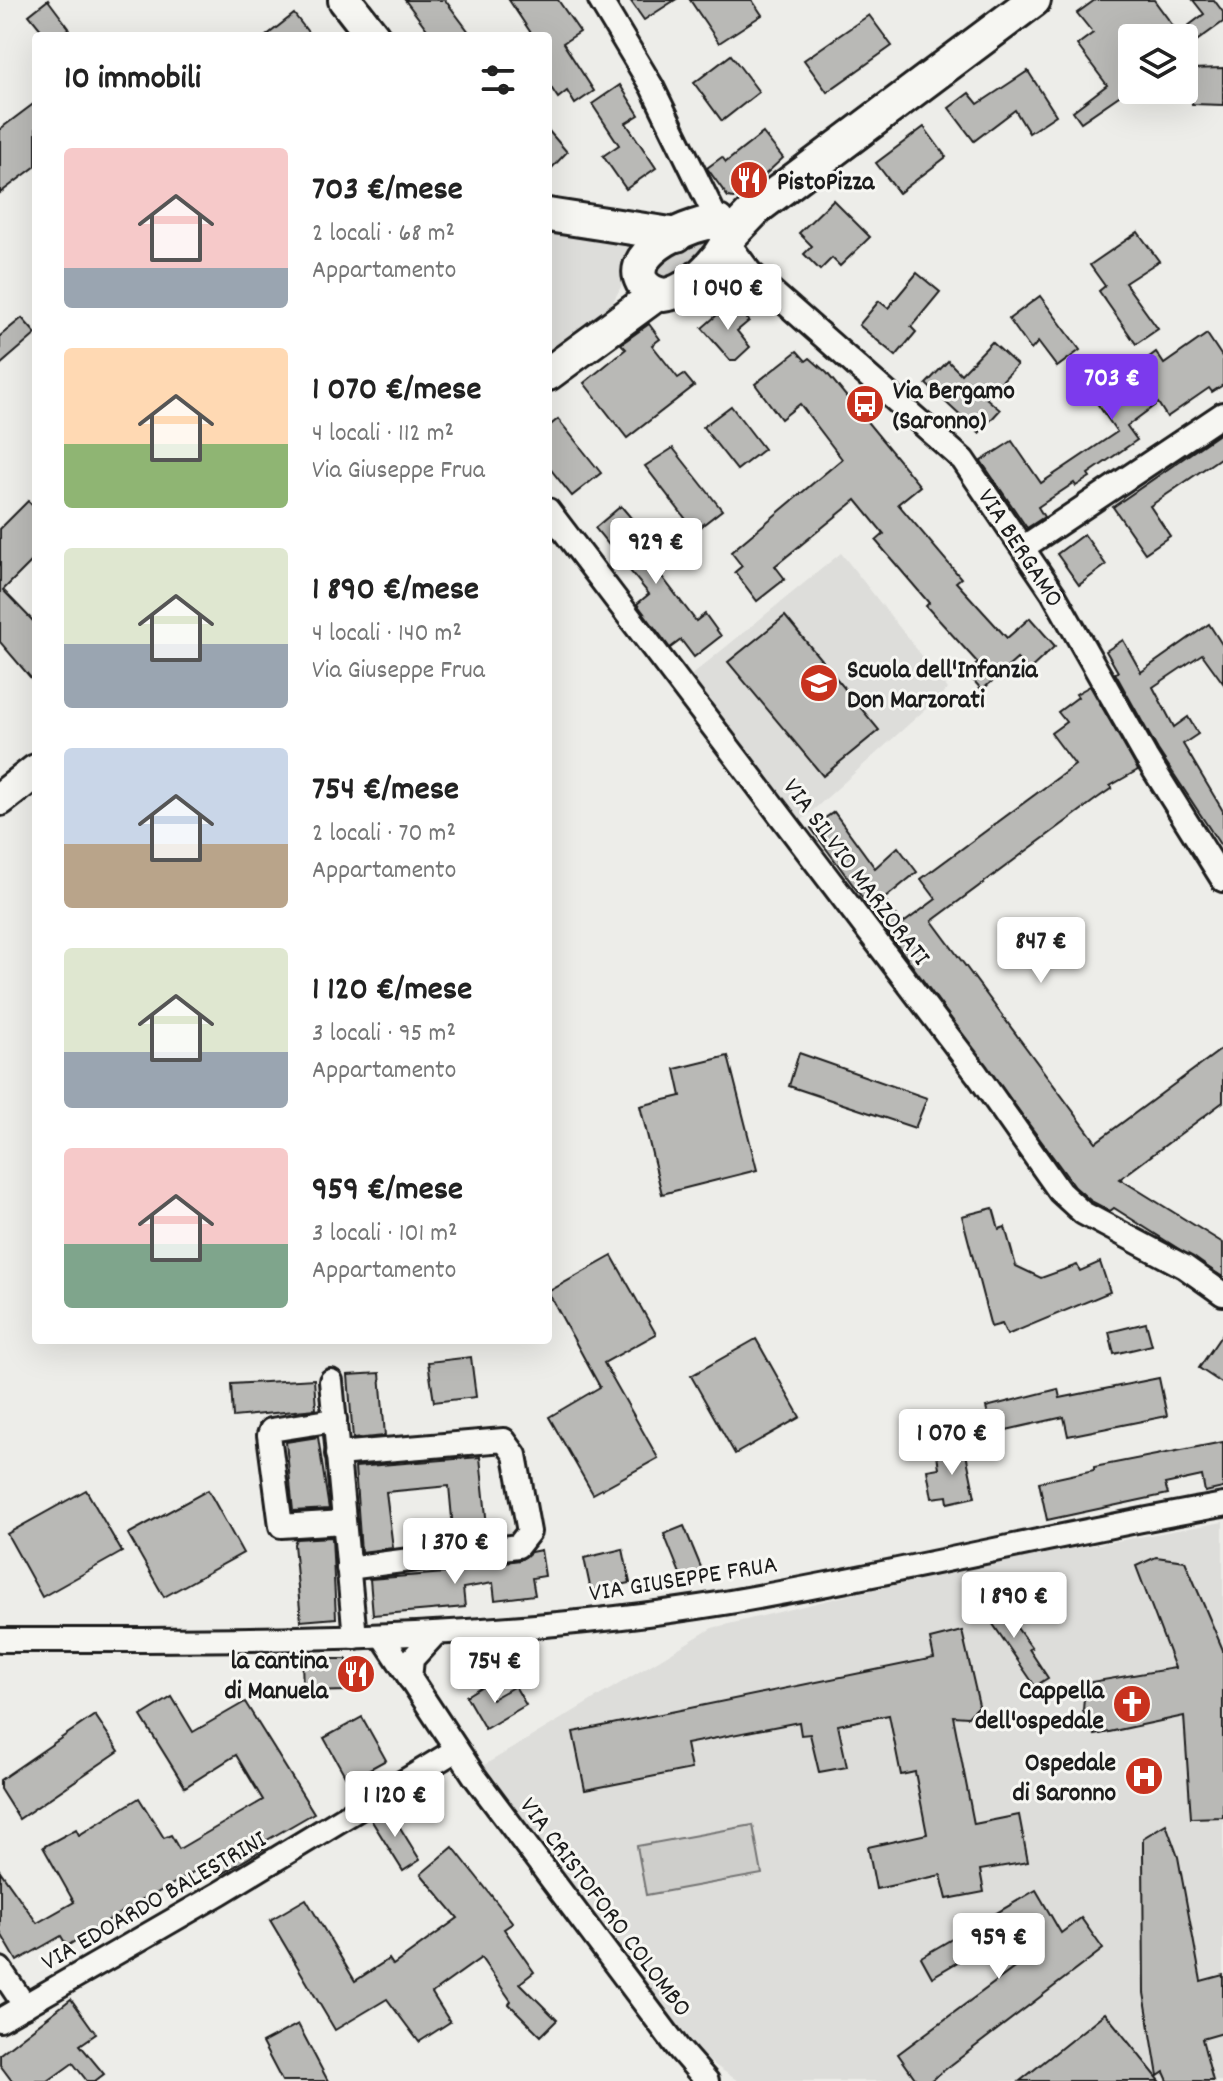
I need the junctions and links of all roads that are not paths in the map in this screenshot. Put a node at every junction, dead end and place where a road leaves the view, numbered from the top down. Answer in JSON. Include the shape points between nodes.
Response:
{"nodes":[{"id":1,"x":345,"y":0,"type":"edge"},
{"id":2,"x":600,"y":0,"type":"edge"},
{"id":3,"x":1034,"y":0,"type":"edge"},
{"id":4,"x":370,"y":32,"type":"edge"},
{"id":5,"x":552,"y":216,"type":"edge"},
{"id":6,"x":595,"y":225,"type":"junction"},
{"id":7,"x":711,"y":236,"type":"junction"},
{"id":8,"x":645,"y":281,"type":"junction"},
{"id":9,"x":552,"y":371,"type":"edge"},
{"id":10,"x":1223,"y":414,"type":"edge"},
{"id":11,"x":552,"y":515,"type":"edge"},
{"id":12,"x":1024,"y":547,"type":"junction"},
{"id":13,"x":32,"y":774,"type":"edge"},
{"id":14,"x":0,"y":799,"type":"edge"},
{"id":15,"x":1223,"y":880,"type":"edge"},
{"id":16,"x":1223,"y":1294,"type":"edge"},
{"id":17,"x":331,"y":1381,"type":"dead end"},
{"id":18,"x":335,"y":1420,"type":"junction"},
{"id":19,"x":337,"y":1454,"type":"junction"},
{"id":20,"x":1223,"y":1505,"type":"edge"},
{"id":21,"x":344,"y":1522,"type":"junction"},
{"id":22,"x":348,"y":1568,"type":"junction"},
{"id":23,"x":436,"y":1633,"type":"junction"},
{"id":24,"x":355,"y":1637,"type":"junction"},
{"id":25,"x":383,"y":1637,"type":"junction"},
{"id":26,"x":0,"y":1640,"type":"edge"},
{"id":27,"x":410,"y":1679,"type":"junction"},
{"id":28,"x":456,"y":1750,"type":"junction"},
{"id":29,"x":0,"y":1969,"type":"edge"},
{"id":30,"x":25,"y":2006,"type":"junction"},
{"id":31,"x":0,"y":2020,"type":"edge"},
{"id":32,"x":678,"y":2048,"type":"junction"},
{"id":33,"x":707,"y":2081,"type":"edge"},
{"id":34,"x":717,"y":2081,"type":"edge"}],
"edges":[{"from":1,"to":4,"type":"street"},
{"from":2,"to":7,"type":"street","via":[[652,87],[697,179]]},
{"from":3,"to":7,"type":"street","via":[[758,207]]},
{"from":5,"to":6,"type":"street","name":"VIA BERGAMO"},
{"from":6,"to":7,"type":"street","name":"VIA BERGAMO"},
{"from":6,"to":8,"type":"street"},
{"from":7,"to":8,"type":"street","via":[[646,254]]},
{"from":7,"to":8,"type":"street","via":[[681,290],[668,295]]},
{"from":7,"to":12,"type":"street","name":"VIA BERGAMO","via":[[963,460]]},
{"from":8,"to":9,"type":"street","via":[[600,334]]},
{"from":10,"to":12,"type":"street"},
{"from":11,"to":16,"type":"street","name":"VIA SILVIO MARZORATI","via":[[977,1074],[1060,1192],[1083,1213],[1185,1267]]},
{"from":12,"to":15,"type":"street","name":"VIA BERGAMO"},
{"from":13,"to":14,"type":"street"},
{"from":17,"to":18,"type":"street"},
{"from":18,"to":19,"type":"street"},
{"from":18,"to":21,"type":"street","via":[[271,1430],[269,1435],[281,1526]]},
{"from":19,"to":21,"type":"street"},
{"from":19,"to":22,"type":"street","via":[[504,1440],[515,1455],[529,1532],[518,1546]]},
{"from":20,"to":23,"type":"street","name":"VIA GIUSEPPE FRUA","via":[[723,1603]]},
{"from":21,"to":22,"type":"street"},
{"from":22,"to":24,"type":"street"},
{"from":23,"to":25,"type":"street","name":"VIA GIUSEPPE FRUA"},
{"from":23,"to":27,"type":"street","via":[[412,1659]]},
{"from":24,"to":25,"type":"street","name":"VIA GIUSEPPE FRUA"},
{"from":24,"to":26,"type":"street","name":"VIA GIUSEPPE FRUA"},
{"from":25,"to":27,"type":"street","name":"VIA CRISTOFORO COLOMBO"},
{"from":27,"to":28,"type":"street","name":"VIA CRISTOFORO COLOMBO"},
{"from":28,"to":30,"type":"street","name":"VIA EDOARDO BALESTRINI"},
{"from":28,"to":32,"type":"street","name":"VIA CRISTOFORO COLOMBO"},
{"from":29,"to":30,"type":"street"},
{"from":30,"to":31,"type":"street","name":"VIA EDOARDO BALESTRINI"},
{"from":32,"to":33,"type":"street","name":"VIA CRISTOFORO COLOMBO"},
{"from":32,"to":34,"type":"street","name":"VIA CRISTOFORO COLOMBO"}]}
